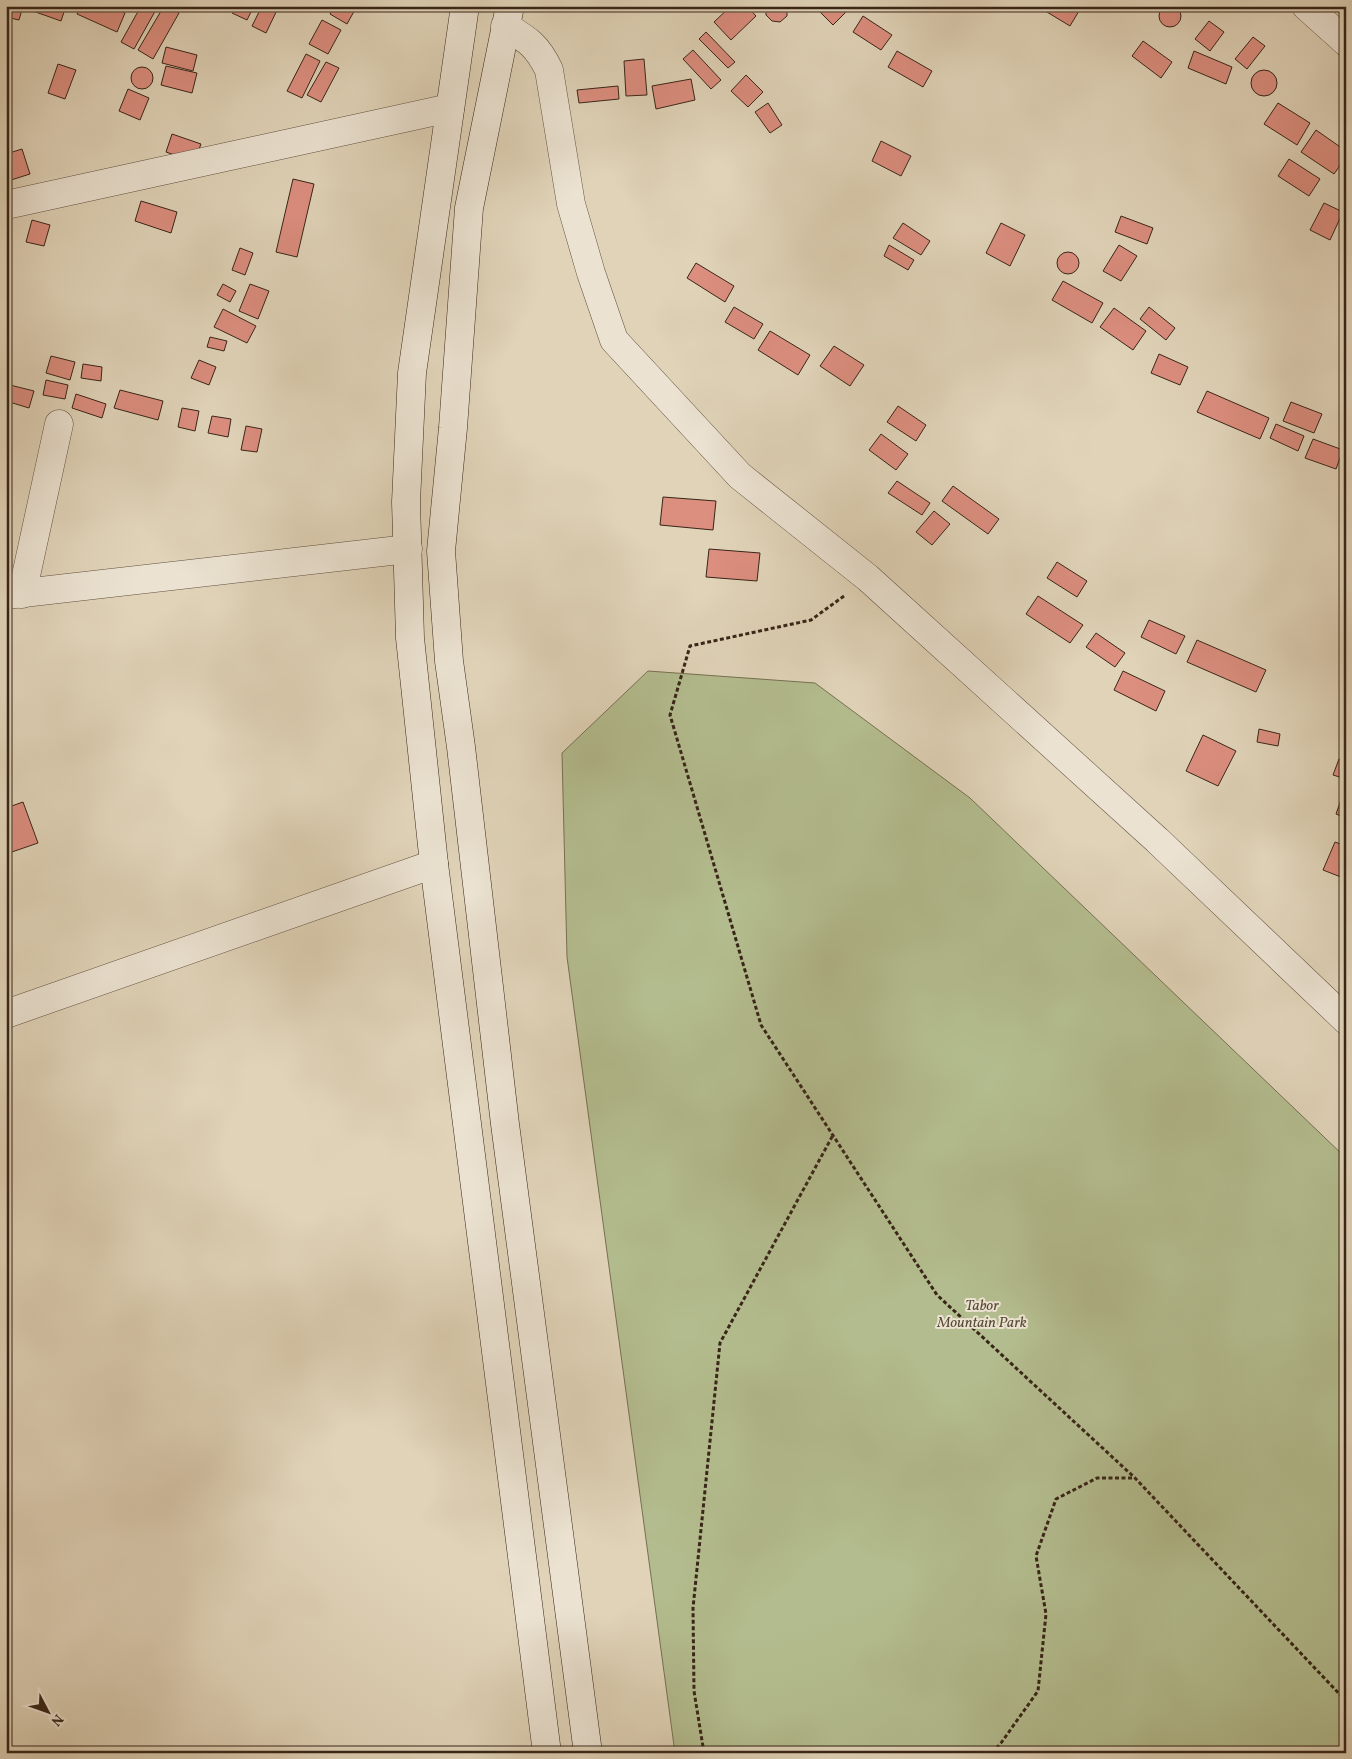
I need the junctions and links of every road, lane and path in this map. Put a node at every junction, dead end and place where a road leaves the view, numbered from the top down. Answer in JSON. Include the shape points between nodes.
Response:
{"nodes":[{"id":1,"x":465,"y":6,"type":"edge"},
{"id":2,"x":1306,"y":6,"type":"edge"},
{"id":3,"x":508,"y":16,"type":"edge"},
{"id":4,"x":1346,"y":42,"type":"edge"},
{"id":5,"x":450,"y":108,"type":"junction"},
{"id":6,"x":6,"y":204,"type":"edge"},
{"id":7,"x":59,"y":424,"type":"dead end"},
{"id":8,"x":408,"y":549,"type":"junction"},
{"id":9,"x":868,"y":578,"type":"junction"},
{"id":10,"x":14,"y":594,"type":"edge"},
{"id":11,"x":434,"y":864,"type":"junction"},
{"id":12,"x":6,"y":1014,"type":"edge"},
{"id":13,"x":1346,"y":1020,"type":"edge"},
{"id":14,"x":833,"y":1135,"type":"junction"},
{"id":15,"x":1134,"y":1478,"type":"junction"},
{"id":16,"x":1346,"y":1701,"type":"edge"},
{"id":17,"x":547,"y":1753,"type":"edge"},
{"id":18,"x":588,"y":1753,"type":"edge"},
{"id":19,"x":704,"y":1753,"type":"edge"},
{"id":20,"x":992,"y":1753,"type":"edge"}],
"edges":[{"from":1,"to":5,"type":"street"},
{"from":2,"to":4,"type":"street"},
{"from":3,"to":9,"type":"street","via":[[541,54],[549,70],[571,204],[614,340],[740,476]]},
{"from":3,"to":18,"type":"street","via":[[469,208],[441,551],[449,661],[505,1124]]},
{"from":5,"to":6,"type":"street"},
{"from":5,"to":8,"type":"street","via":[[412,374],[406,502]]},
{"from":7,"to":10,"type":"street"},
{"from":8,"to":10,"type":"street"},
{"from":8,"to":11,"type":"street","via":[[410,638]]},
{"from":9,"to":13,"type":"street","via":[[1150,833]]},
{"from":9,"to":14,"type":"path","via":[[811,620],[690,646],[670,715],[761,1025]]},
{"from":11,"to":12,"type":"street"},
{"from":11,"to":17,"type":"street"},
{"from":14,"to":15,"type":"path","via":[[937,1295]]},
{"from":14,"to":19,"type":"path","via":[[720,1343],[693,1608],[694,1691]]},
{"from":15,"to":16,"type":"path"},
{"from":15,"to":20,"type":"path","via":[[1097,1478],[1056,1499],[1036,1556],[1046,1614],[1038,1691]]}]}
